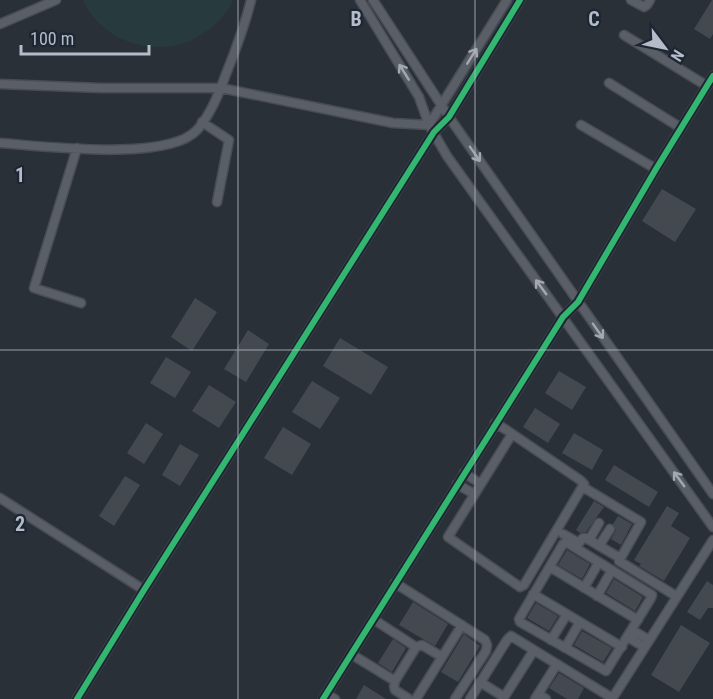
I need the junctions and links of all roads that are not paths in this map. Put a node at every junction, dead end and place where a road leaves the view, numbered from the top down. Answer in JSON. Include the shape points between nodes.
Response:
{"nodes":[{"id":1,"x":56,"y":0,"type":"edge"},
{"id":2,"x":251,"y":0,"type":"edge"},
{"id":3,"x":360,"y":0,"type":"edge"},
{"id":4,"x":373,"y":0,"type":"edge"},
{"id":5,"x":507,"y":0,"type":"edge"},
{"id":6,"x":520,"y":0,"type":"edge"},
{"id":7,"x":631,"y":0,"type":"edge"},
{"id":8,"x":650,"y":0,"type":"edge"},
{"id":9,"x":0,"y":24,"type":"edge"},
{"id":10,"x":624,"y":35,"type":"dead end"},
{"id":11,"x":713,"y":76,"type":"edge"},
{"id":12,"x":0,"y":84,"type":"edge"},
{"id":13,"x":609,"y":84,"type":"dead end"},
{"id":14,"x":707,"y":86,"type":"junction"},
{"id":15,"x":221,"y":88,"type":"junction"},
{"id":16,"x":441,"y":106,"type":"junction"},
{"id":17,"x":449,"y":117,"type":"junction"},
{"id":18,"x":202,"y":122,"type":"junction"},
{"id":19,"x":580,"y":125,"type":"dead end"},
{"id":20,"x":432,"y":128,"type":"junction"},
{"id":21,"x":681,"y":128,"type":"junction"},
{"id":22,"x":0,"y":143,"type":"edge"},
{"id":23,"x":77,"y":148,"type":"junction"},
{"id":24,"x":656,"y":169,"type":"junction"},
{"id":25,"x":217,"y":202,"type":"dead end"},
{"id":26,"x":578,"y":302,"type":"junction"},
{"id":27,"x":81,"y":303,"type":"dead end"},
{"id":28,"x":563,"y":317,"type":"junction"},
{"id":29,"x":495,"y":423,"type":"junction"},
{"id":30,"x":512,"y":434,"type":"junction"},
{"id":31,"x":464,"y":473,"type":"junction"},
{"id":32,"x":457,"y":484,"type":"junction"},
{"id":33,"x":481,"y":484,"type":"junction"},
{"id":34,"x":583,"y":487,"type":"junction"},
{"id":35,"x":474,"y":494,"type":"junction"},
{"id":36,"x":713,"y":495,"type":"edge"},
{"id":37,"x":0,"y":498,"type":"edge"},
{"id":38,"x":599,"y":523,"type":"dead end"},
{"id":39,"x":713,"y":527,"type":"edge"},
{"id":40,"x":610,"y":529,"type":"dead end"},
{"id":41,"x":563,"y":534,"type":"dead end"},
{"id":42,"x":589,"y":540,"type":"junction"},
{"id":43,"x":713,"y":540,"type":"edge"},
{"id":44,"x":599,"y":546,"type":"junction"},
{"id":45,"x":620,"y":558,"type":"junction"},
{"id":46,"x":599,"y":562,"type":"junction"},
{"id":47,"x":550,"y":567,"type":"junction"},
{"id":48,"x":612,"y":570,"type":"junction"},
{"id":49,"x":395,"y":583,"type":"junction"},
{"id":50,"x":584,"y":588,"type":"junction"},
{"id":51,"x":144,"y":590,"type":"junction"},
{"id":52,"x":533,"y":594,"type":"junction"},
{"id":53,"x":597,"y":596,"type":"junction"},
{"id":54,"x":676,"y":596,"type":"junction"},
{"id":55,"x":567,"y":614,"type":"junction"},
{"id":56,"x":373,"y":619,"type":"junction"},
{"id":57,"x":638,"y":620,"type":"junction"},
{"id":58,"x":580,"y":622,"type":"junction"},
{"id":59,"x":462,"y":625,"type":"junction"},
{"id":60,"x":630,"y":633,"type":"junction"},
{"id":61,"x":551,"y":640,"type":"junction"},
{"id":62,"x":646,"y":643,"type":"junction"},
{"id":63,"x":416,"y":647,"type":"junction"},
{"id":64,"x":622,"y":647,"type":"junction"},
{"id":65,"x":565,"y":648,"type":"junction"},
{"id":66,"x":534,"y":650,"type":"junction"},
{"id":67,"x":351,"y":654,"type":"junction"},
{"id":68,"x":442,"y":657,"type":"junction"},
{"id":69,"x":556,"y":664,"type":"junction"},
{"id":70,"x":395,"y":681,"type":"junction"},
{"id":71,"x":480,"y":682,"type":"junction"},
{"id":72,"x":325,"y":696,"type":"edge"},
{"id":73,"x":536,"y":696,"type":"edge"},
{"id":74,"x":504,"y":698,"type":"edge"},
{"id":75,"x":77,"y":699,"type":"edge"},
{"id":76,"x":335,"y":699,"type":"edge"},
{"id":77,"x":409,"y":699,"type":"edge"},
{"id":78,"x":416,"y":699,"type":"edge"},
{"id":79,"x":455,"y":699,"type":"edge"},
{"id":80,"x":470,"y":699,"type":"edge"},
{"id":81,"x":546,"y":699,"type":"edge"},
{"id":82,"x":612,"y":699,"type":"edge"}],
"edges":[{"from":1,"to":9,"type":"street"},
{"from":2,"to":15,"type":"street"},
{"from":20,"to":3,"type":"street","one_way":true,"via":[[419,97]]},
{"from":4,"to":16,"type":"street"},
{"from":16,"to":5,"type":"street","one_way":true},
{"from":6,"to":17,"type":"street"},
{"from":7,"to":8,"type":"street","via":[[644,7]]},
{"from":10,"to":14,"type":"street"},
{"from":11,"to":14,"type":"street"},
{"from":12,"to":15,"type":"street"},
{"from":13,"to":21,"type":"street"},
{"from":14,"to":21,"type":"street"},
{"from":15,"to":18,"type":"street"},
{"from":15,"to":20,"type":"street"},
{"from":16,"to":17,"type":"street"},
{"from":16,"to":20,"type":"street"},
{"from":17,"to":20,"type":"street"},
{"from":17,"to":26,"type":"street","one_way":true},
{"from":18,"to":23,"type":"street","via":[[180,141],[156,147]]},
{"from":18,"to":25,"type":"street","via":[[230,140]]},
{"from":19,"to":24,"type":"street"},
{"from":28,"to":20,"type":"street","one_way":true,"via":[[447,156]]},
{"from":20,"to":51,"type":"street"},
{"from":21,"to":24,"type":"street"},
{"from":22,"to":23,"type":"street"},
{"from":23,"to":27,"type":"street","via":[[34,288]]},
{"from":24,"to":26,"type":"street"},
{"from":26,"to":28,"type":"street"},
{"from":26,"to":36,"type":"street","one_way":true},
{"from":28,"to":29,"type":"street"},
{"from":39,"to":28,"type":"street","one_way":true},
{"from":29,"to":30,"type":"street"},
{"from":29,"to":31,"type":"street"},
{"from":30,"to":33,"type":"street"},
{"from":30,"to":34,"type":"street","via":[[583,482]]},
{"from":31,"to":32,"type":"street"},
{"from":31,"to":33,"type":"street"},
{"from":32,"to":35,"type":"street"},
{"from":32,"to":49,"type":"street"},
{"from":33,"to":35,"type":"street"},
{"from":34,"to":35,"type":"street","via":[[522,586],[448,538]]},
{"from":34,"to":45,"type":"street","via":[[641,522]]},
{"from":37,"to":51,"type":"street"},
{"from":38,"to":42,"type":"street"},
{"from":40,"to":44,"type":"street"},
{"from":41,"to":42,"type":"street","via":[[577,543]]},
{"from":42,"to":44,"type":"street"},
{"from":43,"to":54,"type":"street"},
{"from":44,"to":45,"type":"street"},
{"from":45,"to":54,"type":"street","via":[[620,562]]},
{"from":46,"to":47,"type":"street","via":[[566,542]]},
{"from":46,"to":48,"type":"street"},
{"from":46,"to":50,"type":"street"},
{"from":47,"to":50,"type":"street"},
{"from":47,"to":52,"type":"street"},
{"from":48,"to":53,"type":"street"},
{"from":48,"to":57,"type":"street","via":[[652,595]]},
{"from":49,"to":56,"type":"street"},
{"from":49,"to":59,"type":"street"},
{"from":50,"to":53,"type":"street"},
{"from":51,"to":75,"type":"street"},
{"from":52,"to":55,"type":"street"},
{"from":52,"to":61,"type":"street","via":[[520,622]]},
{"from":53,"to":57,"type":"street"},
{"from":54,"to":62,"type":"street"},
{"from":55,"to":58,"type":"street"},
{"from":55,"to":61,"type":"street"},
{"from":56,"to":63,"type":"street"},
{"from":56,"to":67,"type":"street"},
{"from":57,"to":60,"type":"street"},
{"from":58,"to":64,"type":"street"},
{"from":58,"to":65,"type":"street"},
{"from":59,"to":68,"type":"street"},
{"from":59,"to":79,"type":"street","via":[[487,645]]},
{"from":60,"to":62,"type":"street"},
{"from":60,"to":64,"type":"street"},
{"from":61,"to":65,"type":"street"},
{"from":62,"to":82,"type":"street"},
{"from":63,"to":68,"type":"street","via":[[422,645]]},
{"from":63,"to":70,"type":"street"},
{"from":64,"to":65,"type":"street","via":[[606,671]]},
{"from":66,"to":69,"type":"street"},
{"from":66,"to":71,"type":"street","via":[[512,636]]},
{"from":66,"to":74,"type":"street"},
{"from":67,"to":70,"type":"street"},
{"from":67,"to":72,"type":"street"},
{"from":68,"to":78,"type":"street"},
{"from":69,"to":73,"type":"street"},
{"from":69,"to":82,"type":"street"},
{"from":70,"to":77,"type":"street","via":[[395,690]]},
{"from":71,"to":74,"type":"street"},
{"from":71,"to":80,"type":"street"},
{"from":72,"to":76,"type":"street"},
{"from":73,"to":81,"type":"street"}]}
